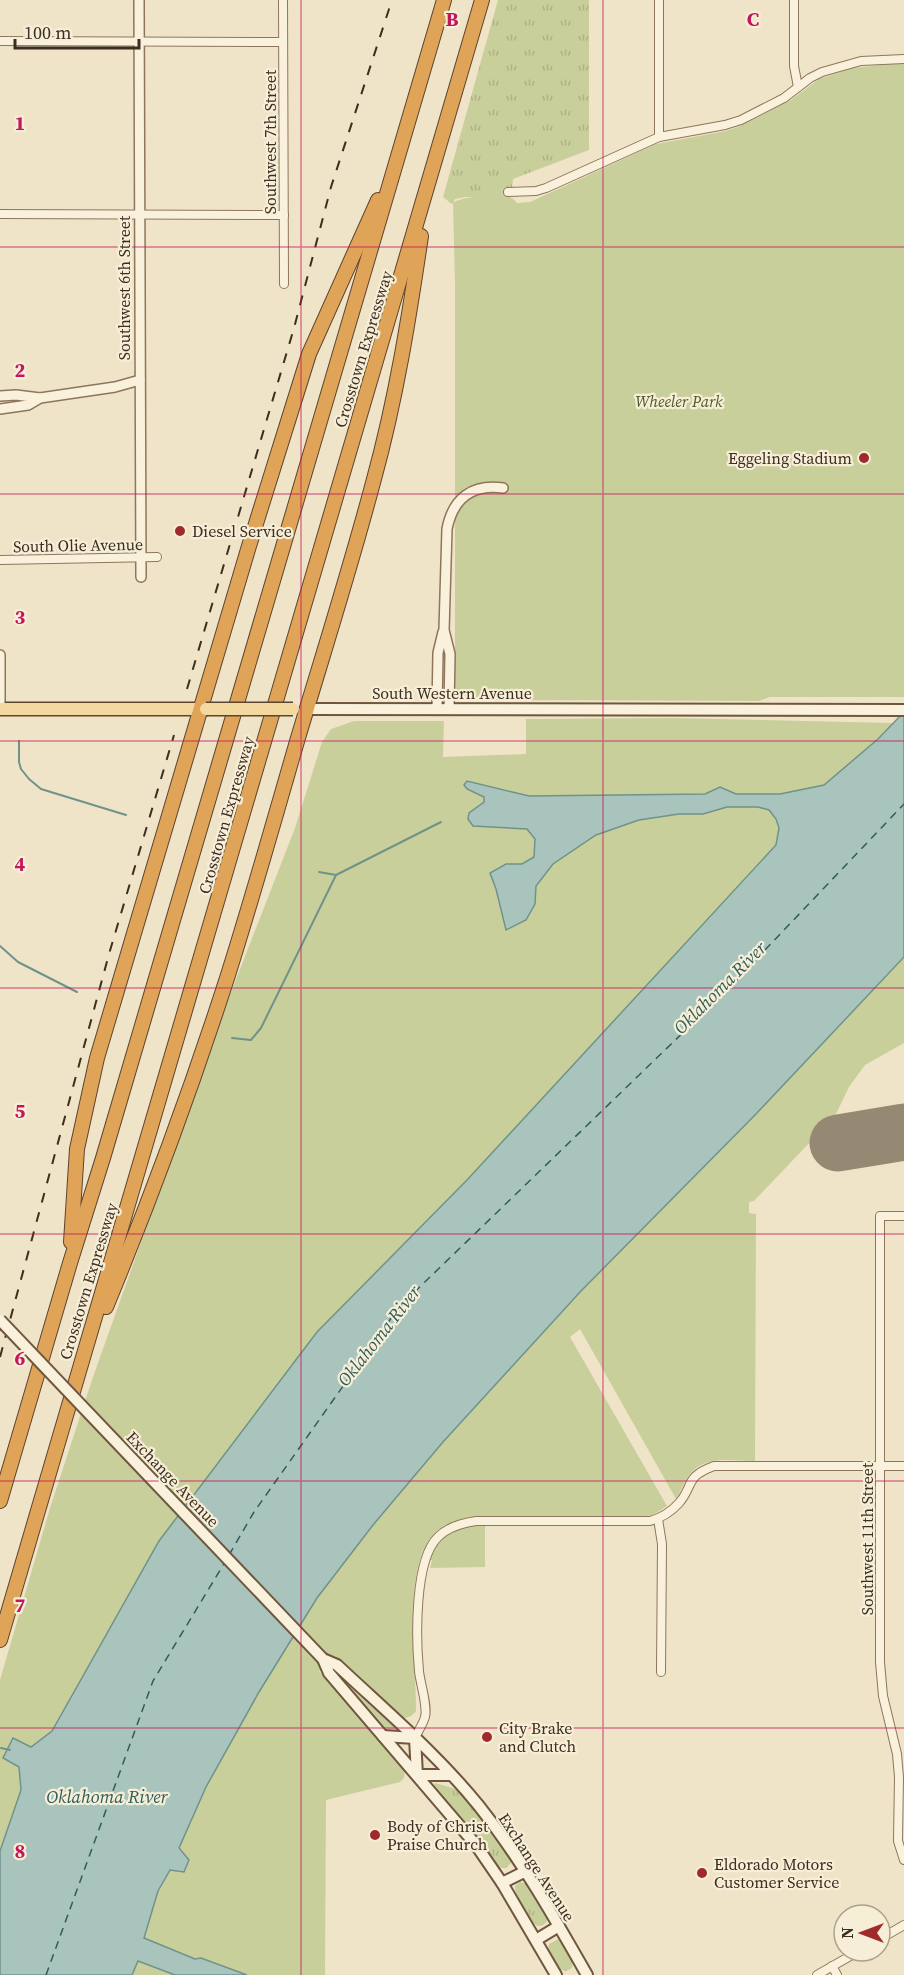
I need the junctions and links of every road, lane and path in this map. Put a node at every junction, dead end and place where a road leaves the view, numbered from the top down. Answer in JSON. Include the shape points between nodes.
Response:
{"nodes":[{"id":1,"x":139,"y":0,"type":"edge"},
{"id":2,"x":283,"y":0,"type":"edge"},
{"id":3,"x":444,"y":0,"type":"edge"},
{"id":4,"x":482,"y":0,"type":"edge"},
{"id":5,"x":659,"y":0,"type":"edge"},
{"id":6,"x":794,"y":0,"type":"edge"},
{"id":7,"x":0,"y":41,"type":"edge"},
{"id":8,"x":139,"y":41,"type":"junction"},
{"id":9,"x":283,"y":42,"type":"junction"},
{"id":10,"x":904,"y":59,"type":"edge"},
{"id":11,"x":798,"y":87,"type":"junction"},
{"id":12,"x":659,"y":137,"type":"junction"},
{"id":13,"x":400,"y":153,"type":"junction"},
{"id":14,"x":427,"y":191,"type":"junction"},
{"id":15,"x":508,"y":192,"type":"dead end"},
{"id":16,"x":0,"y":214,"type":"edge"},
{"id":17,"x":139,"y":214,"type":"junction"},
{"id":18,"x":284,"y":215,"type":"junction"},
{"id":19,"x":285,"y":284,"type":"dead end"},
{"id":20,"x":140,"y":380,"type":"junction"},
{"id":21,"x":0,"y":396,"type":"edge"},
{"id":22,"x":40,"y":398,"type":"junction"},
{"id":23,"x":0,"y":409,"type":"edge"},
{"id":24,"x":503,"y":488,"type":"dead end"},
{"id":25,"x":157,"y":557,"type":"dead end"},
{"id":26,"x":141,"y":558,"type":"junction"},
{"id":27,"x":0,"y":560,"type":"edge"},
{"id":28,"x":141,"y":577,"type":"dead end"},
{"id":29,"x":444,"y":630,"type":"junction"},
{"id":30,"x":0,"y":655,"type":"edge"},
{"id":31,"x":0,"y":709,"type":"edge"},
{"id":32,"x":203,"y":709,"type":"junction"},
{"id":33,"x":300,"y":709,"type":"junction"},
{"id":34,"x":437,"y":710,"type":"junction"},
{"id":35,"x":449,"y":710,"type":"junction"},
{"id":36,"x":904,"y":710,"type":"edge"},
{"id":37,"x":904,"y":1216,"type":"edge"},
{"id":38,"x":70,"y":1263,"type":"junction"},
{"id":39,"x":0,"y":1320,"type":"edge"},
{"id":40,"x":76,"y":1378,"type":"junction"},
{"id":41,"x":881,"y":1466,"type":"junction"},
{"id":42,"x":904,"y":1466,"type":"edge"},
{"id":43,"x":0,"y":1501,"type":"edge"},
{"id":44,"x":658,"y":1519,"type":"junction"},
{"id":45,"x":0,"y":1640,"type":"edge"},
{"id":46,"x":323,"y":1659,"type":"junction"},
{"id":47,"x":661,"y":1672,"type":"dead end"},
{"id":48,"x":383,"y":1736,"type":"junction"},
{"id":49,"x":415,"y":1738,"type":"junction"},
{"id":50,"x":452,"y":1774,"type":"junction"},
{"id":51,"x":417,"y":1775,"type":"junction"},
{"id":52,"x":902,"y":1777,"type":"edge"},
{"id":53,"x":904,"y":1860,"type":"edge"},
{"id":54,"x":526,"y":1871,"type":"junction"},
{"id":55,"x":502,"y":1883,"type":"junction"},
{"id":56,"x":559,"y":1926,"type":"junction"},
{"id":57,"x":536,"y":1940,"type":"junction"},
{"id":58,"x":837,"y":1963,"type":"edge"},
{"id":59,"x":832,"y":1966,"type":"junction"},
{"id":60,"x":585,"y":1974,"type":"edge"},
{"id":61,"x":556,"y":1975,"type":"edge"},
{"id":62,"x":817,"y":1975,"type":"edge"},
{"id":63,"x":837,"y":1975,"type":"edge"}],
"edges":[{"from":1,"to":8,"type":"street","name":"Southwest 6th Street"},
{"from":2,"to":9,"type":"street","name":"Southwest 7th Street"},
{"from":3,"to":13,"type":"highway","name":"Crosstown Expressway"},
{"from":4,"to":14,"type":"highway","name":"Crosstown Expressway"},
{"from":5,"to":12,"type":"street"},
{"from":6,"to":11,"type":"street","via":[[794,66]]},
{"from":7,"to":8,"type":"street"},
{"from":8,"to":9,"type":"street"},
{"from":8,"to":17,"type":"street","name":"Southwest 6th Street"},
{"from":9,"to":18,"type":"street","name":"Southwest 7th Street"},
{"from":10,"to":11,"type":"street","via":[[854,62],[815,75]]},
{"from":11,"to":12,"type":"street","via":[[735,123]]},
{"from":12,"to":15,"type":"street","via":[[546,188]]},
{"from":13,"to":32,"type":"highway","via":[[309,354]]},
{"from":13,"to":38,"type":"highway","name":"Crosstown Expressway"},
{"from":14,"to":33,"type":"highway","via":[[410,312],[389,420]]},
{"from":14,"to":40,"type":"highway","name":"Crosstown Expressway"},
{"from":16,"to":17,"type":"street"},
{"from":17,"to":18,"type":"street"},
{"from":17,"to":20,"type":"street","name":"Southwest 6th Street"},
{"from":18,"to":19,"type":"street","name":"Southwest 7th Street"},
{"from":20,"to":22,"type":"street"},
{"from":20,"to":26,"type":"street","name":"Southwest 6th Street"},
{"from":21,"to":22,"type":"street"},
{"from":22,"to":23,"type":"street","via":[[28,405]]},
{"from":24,"to":29,"type":"street","via":[[488,486],[471,491],[458,502],[449,519]]},
{"from":25,"to":26,"type":"street","name":"South Olie Avenue"},
{"from":26,"to":27,"type":"street","name":"South Olie Avenue"},
{"from":26,"to":28,"type":"street","name":"Southwest 6th Street"},
{"from":29,"to":34,"type":"street","via":[[438,652]]},
{"from":29,"to":35,"type":"street","via":[[450,654]]},
{"from":30,"to":31,"type":"street"},
{"from":31,"to":32,"type":"main road","name":"South Western Avenue"},
{"from":32,"to":33,"type":"main road","name":"South Western Avenue","bridge":true},
{"from":32,"to":38,"type":"highway","via":[[97,1058],[77,1149]]},
{"from":33,"to":34,"type":"main road","name":"South Western Avenue"},
{"from":33,"to":40,"type":"highway","via":[[229,973],[142,1219]]},
{"from":34,"to":35,"type":"main road","name":"South Western Avenue"},
{"from":35,"to":36,"type":"main road","name":"South Western Avenue"},
{"from":37,"to":41,"type":"street","name":"Southwest 11th Street","via":[[880,1216]]},
{"from":38,"to":43,"type":"highway","name":"Crosstown Expressway"},
{"from":39,"to":46,"type":"main road","name":"Exchange Avenue","bridge":true},
{"from":40,"to":45,"type":"highway","name":"Crosstown Expressway"},
{"from":41,"to":42,"type":"street"},
{"from":41,"to":44,"type":"street","via":[[714,1466],[696,1475],[679,1503]]},
{"from":41,"to":52,"type":"street","name":"Southwest 11th Street","via":[[880,1662],[883,1696]]},
{"from":44,"to":47,"type":"street","via":[[662,1544]]},
{"from":44,"to":49,"type":"street","via":[[504,1520],[465,1523],[442,1533],[433,1542],[420,1583],[419,1671],[426,1715]]},
{"from":46,"to":48,"type":"main road","name":"Exchange Avenue","via":[[329,1673]]},
{"from":46,"to":49,"type":"main road","name":"Exchange Avenue","via":[[337,1665]]},
{"from":48,"to":49,"type":"main road"},
{"from":48,"to":51,"type":"main road","name":"Exchange Avenue"},
{"from":49,"to":50,"type":"main road","name":"Exchange Avenue"},
{"from":49,"to":51,"type":"main road"},
{"from":50,"to":51,"type":"main road"},
{"from":50,"to":54,"type":"main road","name":"Exchange Avenue"},
{"from":51,"to":55,"type":"main road","name":"Exchange Avenue","via":[[476,1845]]},
{"from":52,"to":53,"type":"street","name":"Southwest 11th Street","via":[[898,1841]]},
{"from":54,"to":55,"type":"main road"},
{"from":54,"to":56,"type":"main road","name":"Exchange Avenue"},
{"from":55,"to":57,"type":"main road","name":"Exchange Avenue"},
{"from":56,"to":57,"type":"main road"},
{"from":56,"to":60,"type":"main road","name":"Exchange Avenue"},
{"from":57,"to":61,"type":"main road","name":"Exchange Avenue"},
{"from":58,"to":59,"type":"street"},
{"from":59,"to":62,"type":"street"},
{"from":59,"to":63,"type":"street"}]}
